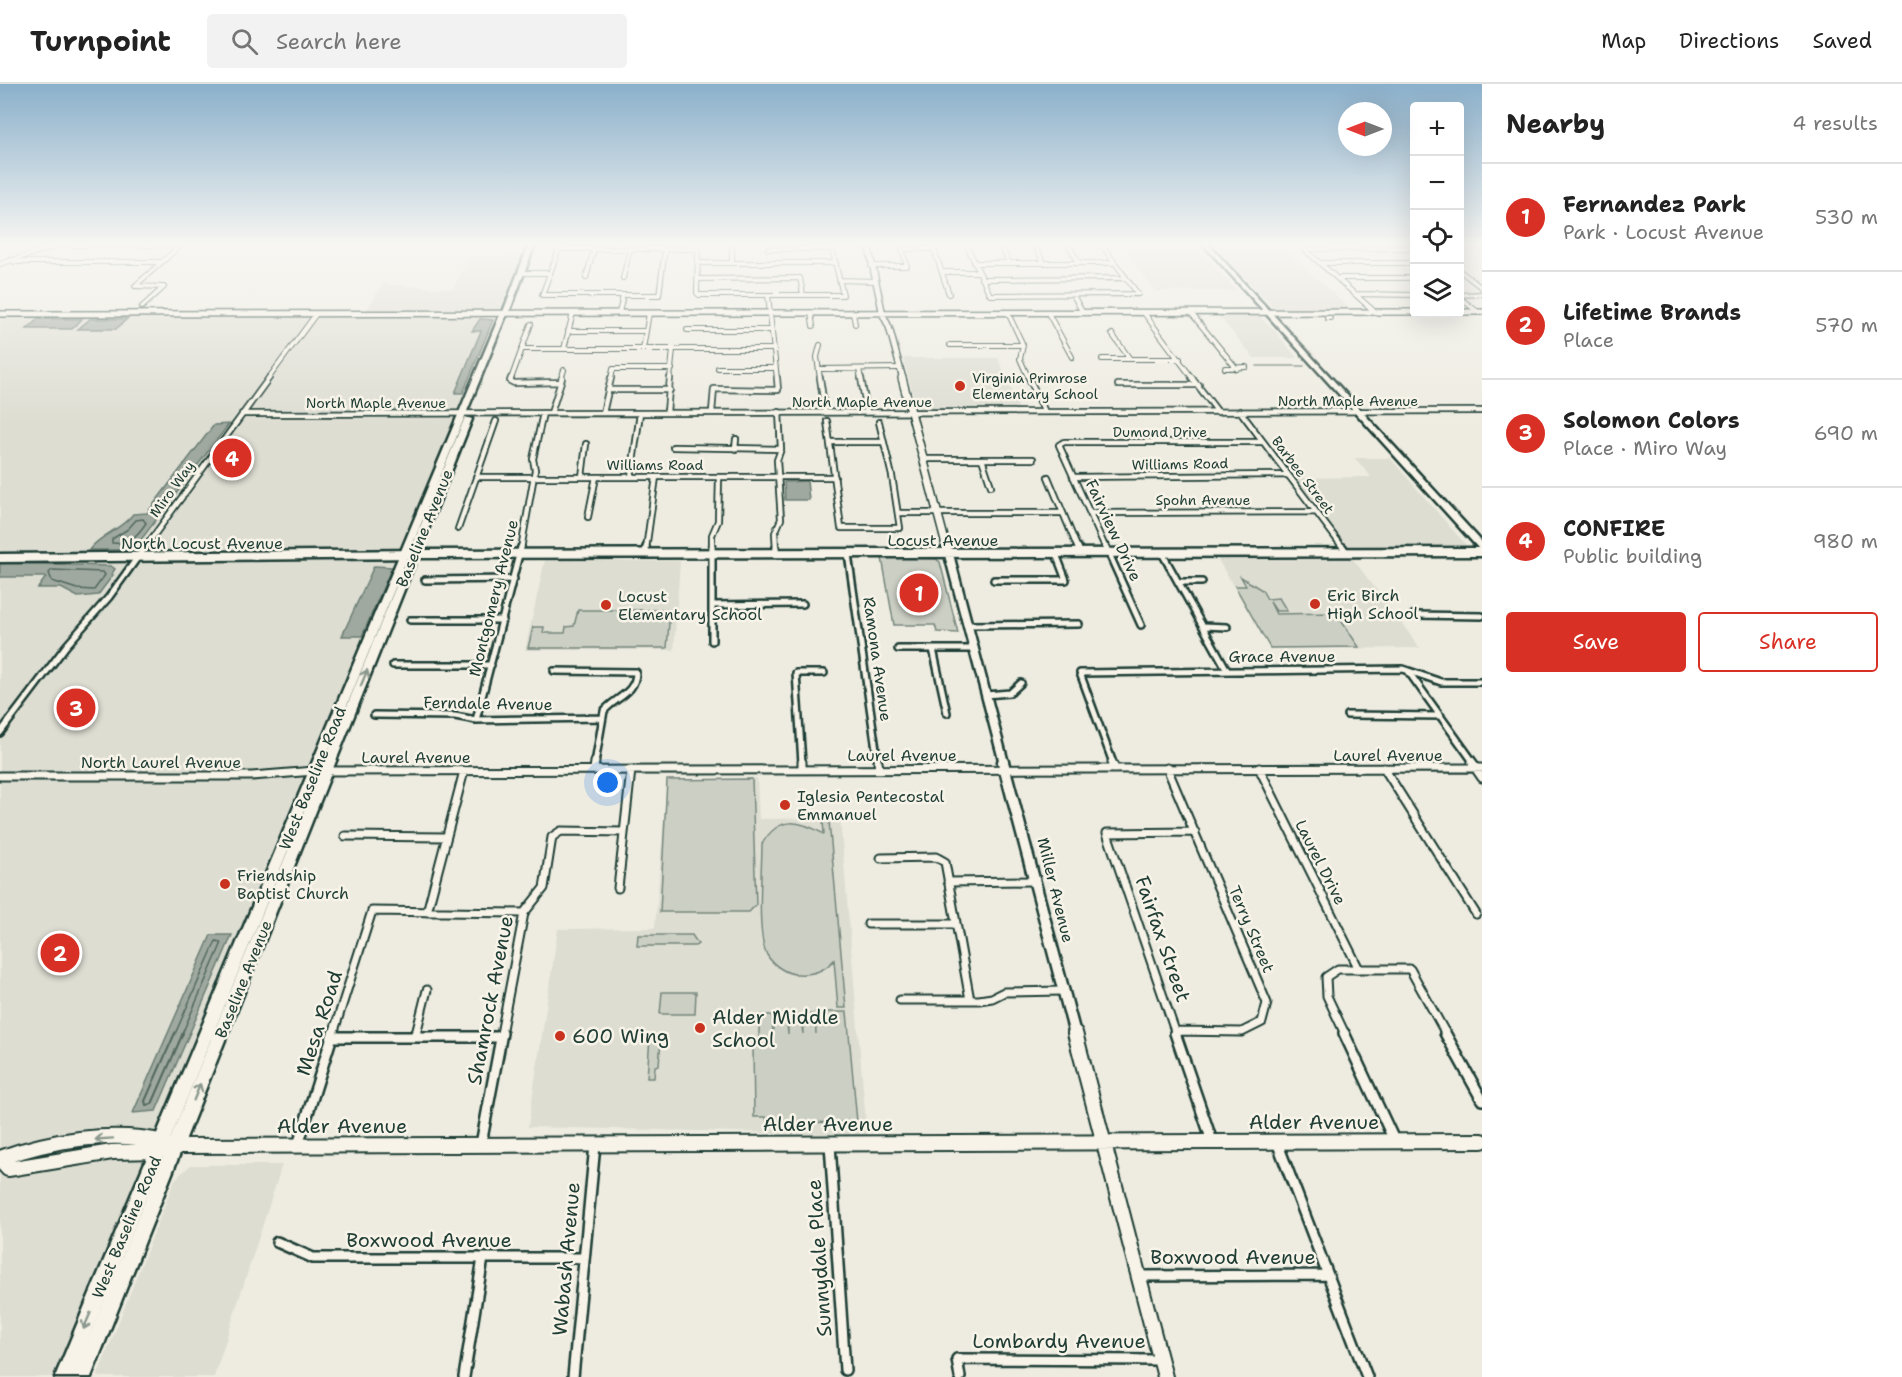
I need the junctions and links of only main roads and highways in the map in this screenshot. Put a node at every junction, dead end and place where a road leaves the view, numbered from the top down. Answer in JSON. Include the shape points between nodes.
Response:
{"nodes":[{"id":1,"x":510,"y":304,"type":"edge"},
{"id":2,"x":1257,"y":304,"type":"edge"},
{"id":3,"x":1257,"y":304,"type":"edge"},
{"id":4,"x":1264,"y":312,"type":"junction"},
{"id":5,"x":1482,"y":547,"type":"edge"},
{"id":6,"x":165,"y":1146,"type":"junction"},
{"id":7,"x":64,"y":1377,"type":"edge"},
{"id":8,"x":82,"y":1377,"type":"edge"}],
"edges":[{"from":1,"to":6,"type":"main road","name":"West Baseline Road"},
{"from":2,"to":4,"type":"main road"},
{"from":3,"to":4,"type":"main road"},
{"from":4,"to":5,"type":"main road"},
{"from":6,"to":7,"type":"main road","name":"West Baseline Road","one_way":true},
{"from":6,"to":8,"type":"main road"}]}
